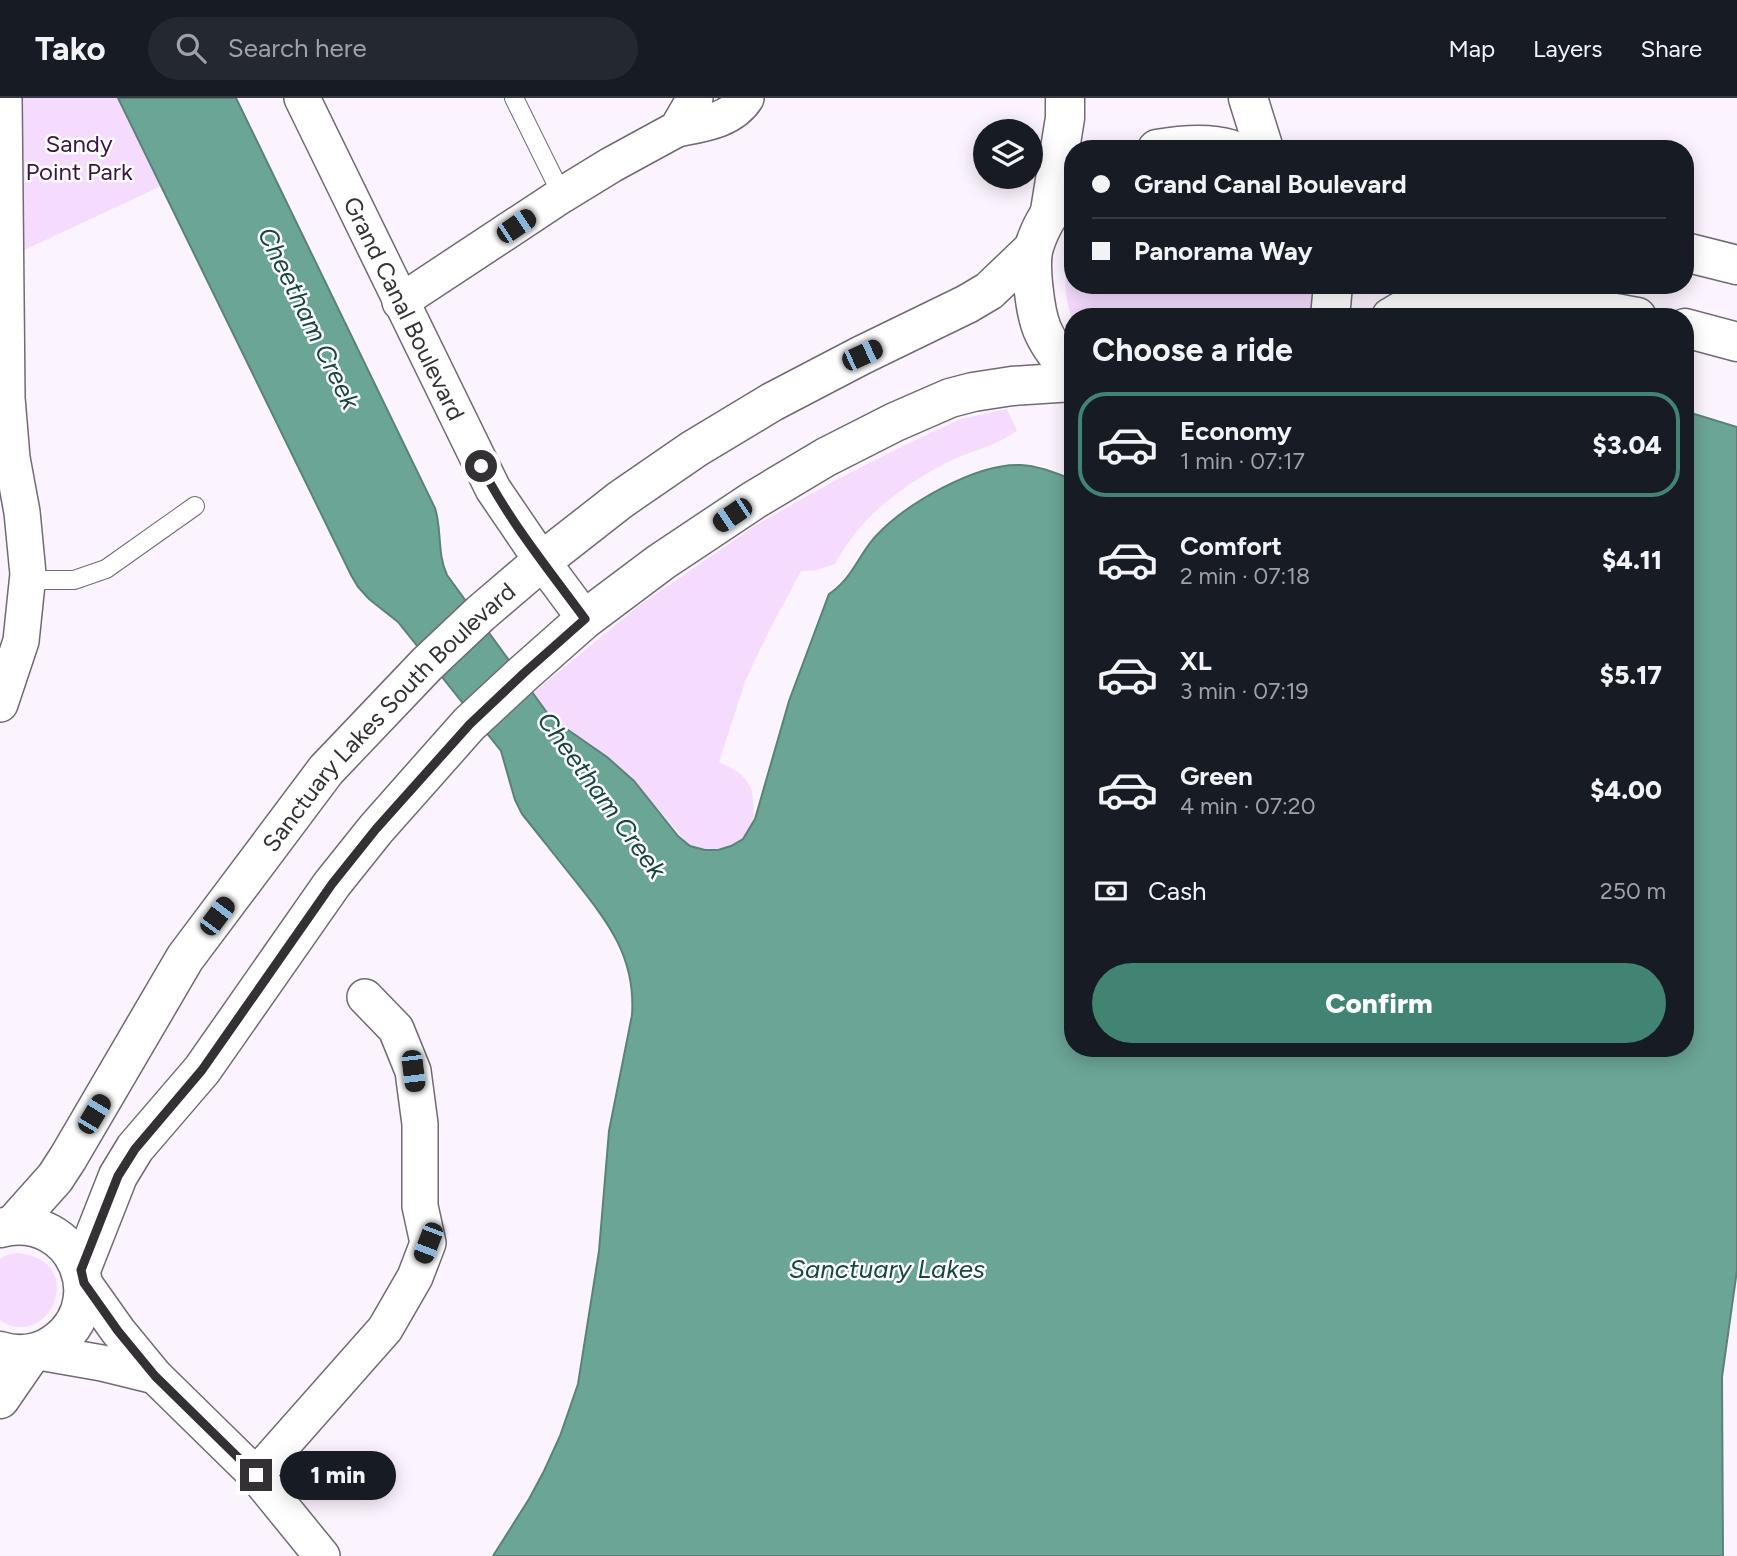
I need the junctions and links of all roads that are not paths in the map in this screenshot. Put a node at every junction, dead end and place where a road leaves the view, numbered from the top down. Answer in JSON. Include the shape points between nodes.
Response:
{"nodes":[{"id":1,"x":5,"y":98,"type":"edge"},
{"id":2,"x":302,"y":98,"type":"edge"},
{"id":3,"x":514,"y":98,"type":"edge"},
{"id":4,"x":695,"y":98,"type":"edge"},
{"id":5,"x":746,"y":98,"type":"edge"},
{"id":6,"x":1065,"y":98,"type":"edge"},
{"id":7,"x":1248,"y":98,"type":"edge"},
{"id":8,"x":677,"y":129,"type":"junction"},
{"id":9,"x":1261,"y":140,"type":"edge"},
{"id":10,"x":562,"y":195,"type":"junction"},
{"id":11,"x":1061,"y":200,"type":"edge"},
{"id":12,"x":1033,"y":249,"type":"junction"},
{"id":13,"x":1694,"y":254,"type":"edge"},
{"id":14,"x":1737,"y":265,"type":"edge"},
{"id":15,"x":400,"y":302,"type":"junction"},
{"id":16,"x":1408,"y":308,"type":"edge"},
{"id":17,"x":1587,"y":308,"type":"edge"},
{"id":18,"x":1694,"y":330,"type":"edge"},
{"id":19,"x":1737,"y":342,"type":"edge"},
{"id":20,"x":1064,"y":363,"type":"edge"},
{"id":21,"x":1064,"y":383,"type":"edge"},
{"id":22,"x":195,"y":506,"type":"dead end"},
{"id":23,"x":542,"y":561,"type":"junction"},
{"id":24,"x":27,"y":580,"type":"junction"},
{"id":25,"x":585,"y":619,"type":"junction"},
{"id":26,"x":0,"y":704,"type":"edge"},
{"id":27,"x":365,"y":997,"type":"dead end"},
{"id":28,"x":3,"y":1227,"type":"edge"},
{"id":29,"x":82,"y":1277,"type":"junction"},
{"id":30,"x":23,"y":1352,"type":"edge"},
{"id":31,"x":155,"y":1376,"type":"junction"},
{"id":32,"x":0,"y":1399,"type":"edge"},
{"id":33,"x":256,"y":1475,"type":"junction"},
{"id":34,"x":322,"y":1556,"type":"edge"}],
"edges":[{"from":1,"to":24,"type":"street","via":[[8,398]]},
{"from":2,"to":15,"type":"street","name":"Grand Canal Boulevard"},
{"from":3,"to":10,"type":"lane"},
{"from":4,"to":8,"type":"street"},
{"from":5,"to":8,"type":"street","via":[[727,115]]},
{"from":6,"to":11,"type":"street"},
{"from":7,"to":9,"type":"street"},
{"from":8,"to":10,"type":"street"},
{"from":10,"to":15,"type":"street"},
{"from":11,"to":12,"type":"street"},
{"from":12,"to":20,"type":"street","via":[[1033,290],[1041,328]]},
{"from":12,"to":23,"type":"street","name":"Sanctuary Lakes South Boulevard","via":[[989,291],[772,402],[694,449]]},
{"from":13,"to":14,"type":"street"},
{"from":15,"to":23,"type":"street","name":"Grand Canal Boulevard","via":[[493,489]]},
{"from":16,"to":17,"type":"street","via":[[1471,296]]},
{"from":18,"to":19,"type":"street"},
{"from":21,"to":25,"type":"street","via":[[973,392],[895,422],[754,500]]},
{"from":22,"to":24,"type":"lane","via":[[106,569],[74,580]]},
{"from":23,"to":25,"type":"street","name":"Grand Canal Boulevard"},
{"from":23,"to":28,"type":"street","name":"Sanctuary Lakes South Boulevard","via":[[427,664],[326,770],[185,958],[55,1178]]},
{"from":24,"to":26,"type":"street","via":[[21,641]]},
{"from":25,"to":29,"type":"street","via":[[470,724],[332,884],[202,1070],[135,1149],[118,1176]]},
{"from":27,"to":33,"type":"street","via":[[396,1028],[413,1071],[420,1206],[428,1243],[415,1277],[385,1329]]},
{"from":28,"to":29,"type":"street","via":[[34,1227],[54,1236],[71,1251]]},
{"from":29,"to":30,"type":"street","via":[[82,1305],[74,1325],[59,1341]]},
{"from":29,"to":31,"type":"street"},
{"from":30,"to":31,"type":"street"},
{"from":30,"to":32,"type":"street"},
{"from":31,"to":33,"type":"street"},
{"from":33,"to":34,"type":"street"}]}
